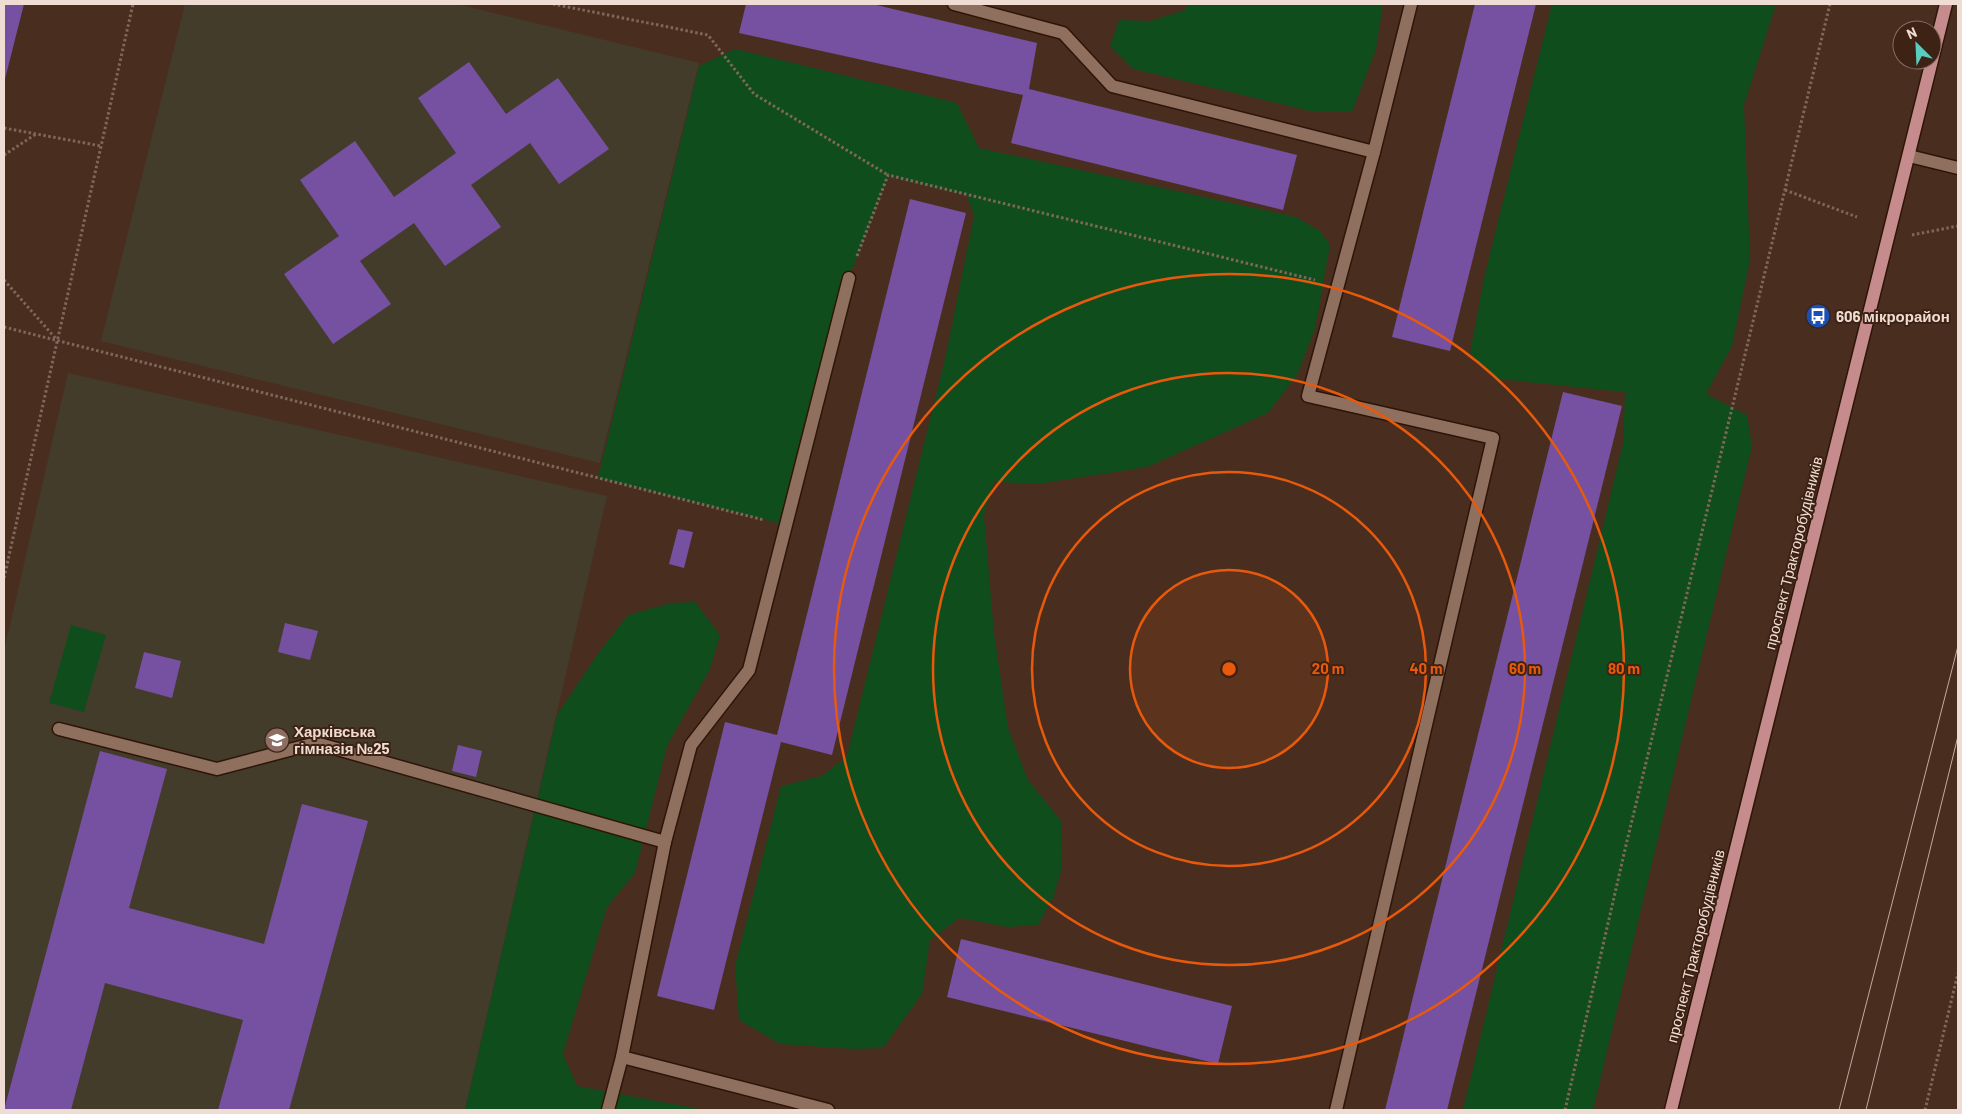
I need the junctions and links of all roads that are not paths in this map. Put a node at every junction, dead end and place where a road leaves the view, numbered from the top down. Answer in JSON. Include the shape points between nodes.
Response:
{"nodes":[{"id":1,"x":954,"y":4,"type":"edge"},
{"id":2,"x":1411,"y":4,"type":"edge"},
{"id":3,"x":1946,"y":4,"type":"edge"},
{"id":4,"x":1374,"y":152,"type":"junction"},
{"id":5,"x":1909,"y":156,"type":"junction"},
{"id":6,"x":1958,"y":168,"type":"edge"},
{"id":7,"x":849,"y":278,"type":"road end"},
{"id":8,"x":59,"y":729,"type":"dead end"},
{"id":9,"x":665,"y":842,"type":"junction"},
{"id":10,"x":622,"y":1057,"type":"junction"},
{"id":11,"x":608,"y":1110,"type":"edge"},
{"id":12,"x":828,"y":1110,"type":"edge"},
{"id":13,"x":1336,"y":1110,"type":"edge"},
{"id":14,"x":1671,"y":1110,"type":"edge"}],
"edges":[{"from":1,"to":4,"type":"lane","via":[[1063,33],[1112,86]]},
{"from":2,"to":4,"type":"lane"},
{"from":3,"to":5,"type":"main road","name":"проспект Тракторобудівників"},
{"from":4,"to":13,"type":"lane","via":[[1308,396],[1493,438]]},
{"from":5,"to":6,"type":"lane"},
{"from":5,"to":14,"type":"main road","name":"проспект Тракторобудівників"},
{"from":7,"to":9,"type":"lane","via":[[749,670],[691,745]]},
{"from":8,"to":9,"type":"lane","via":[[217,770],[316,743]]},
{"from":9,"to":10,"type":"lane"},
{"from":10,"to":11,"type":"lane"},
{"from":10,"to":12,"type":"lane"}]}
